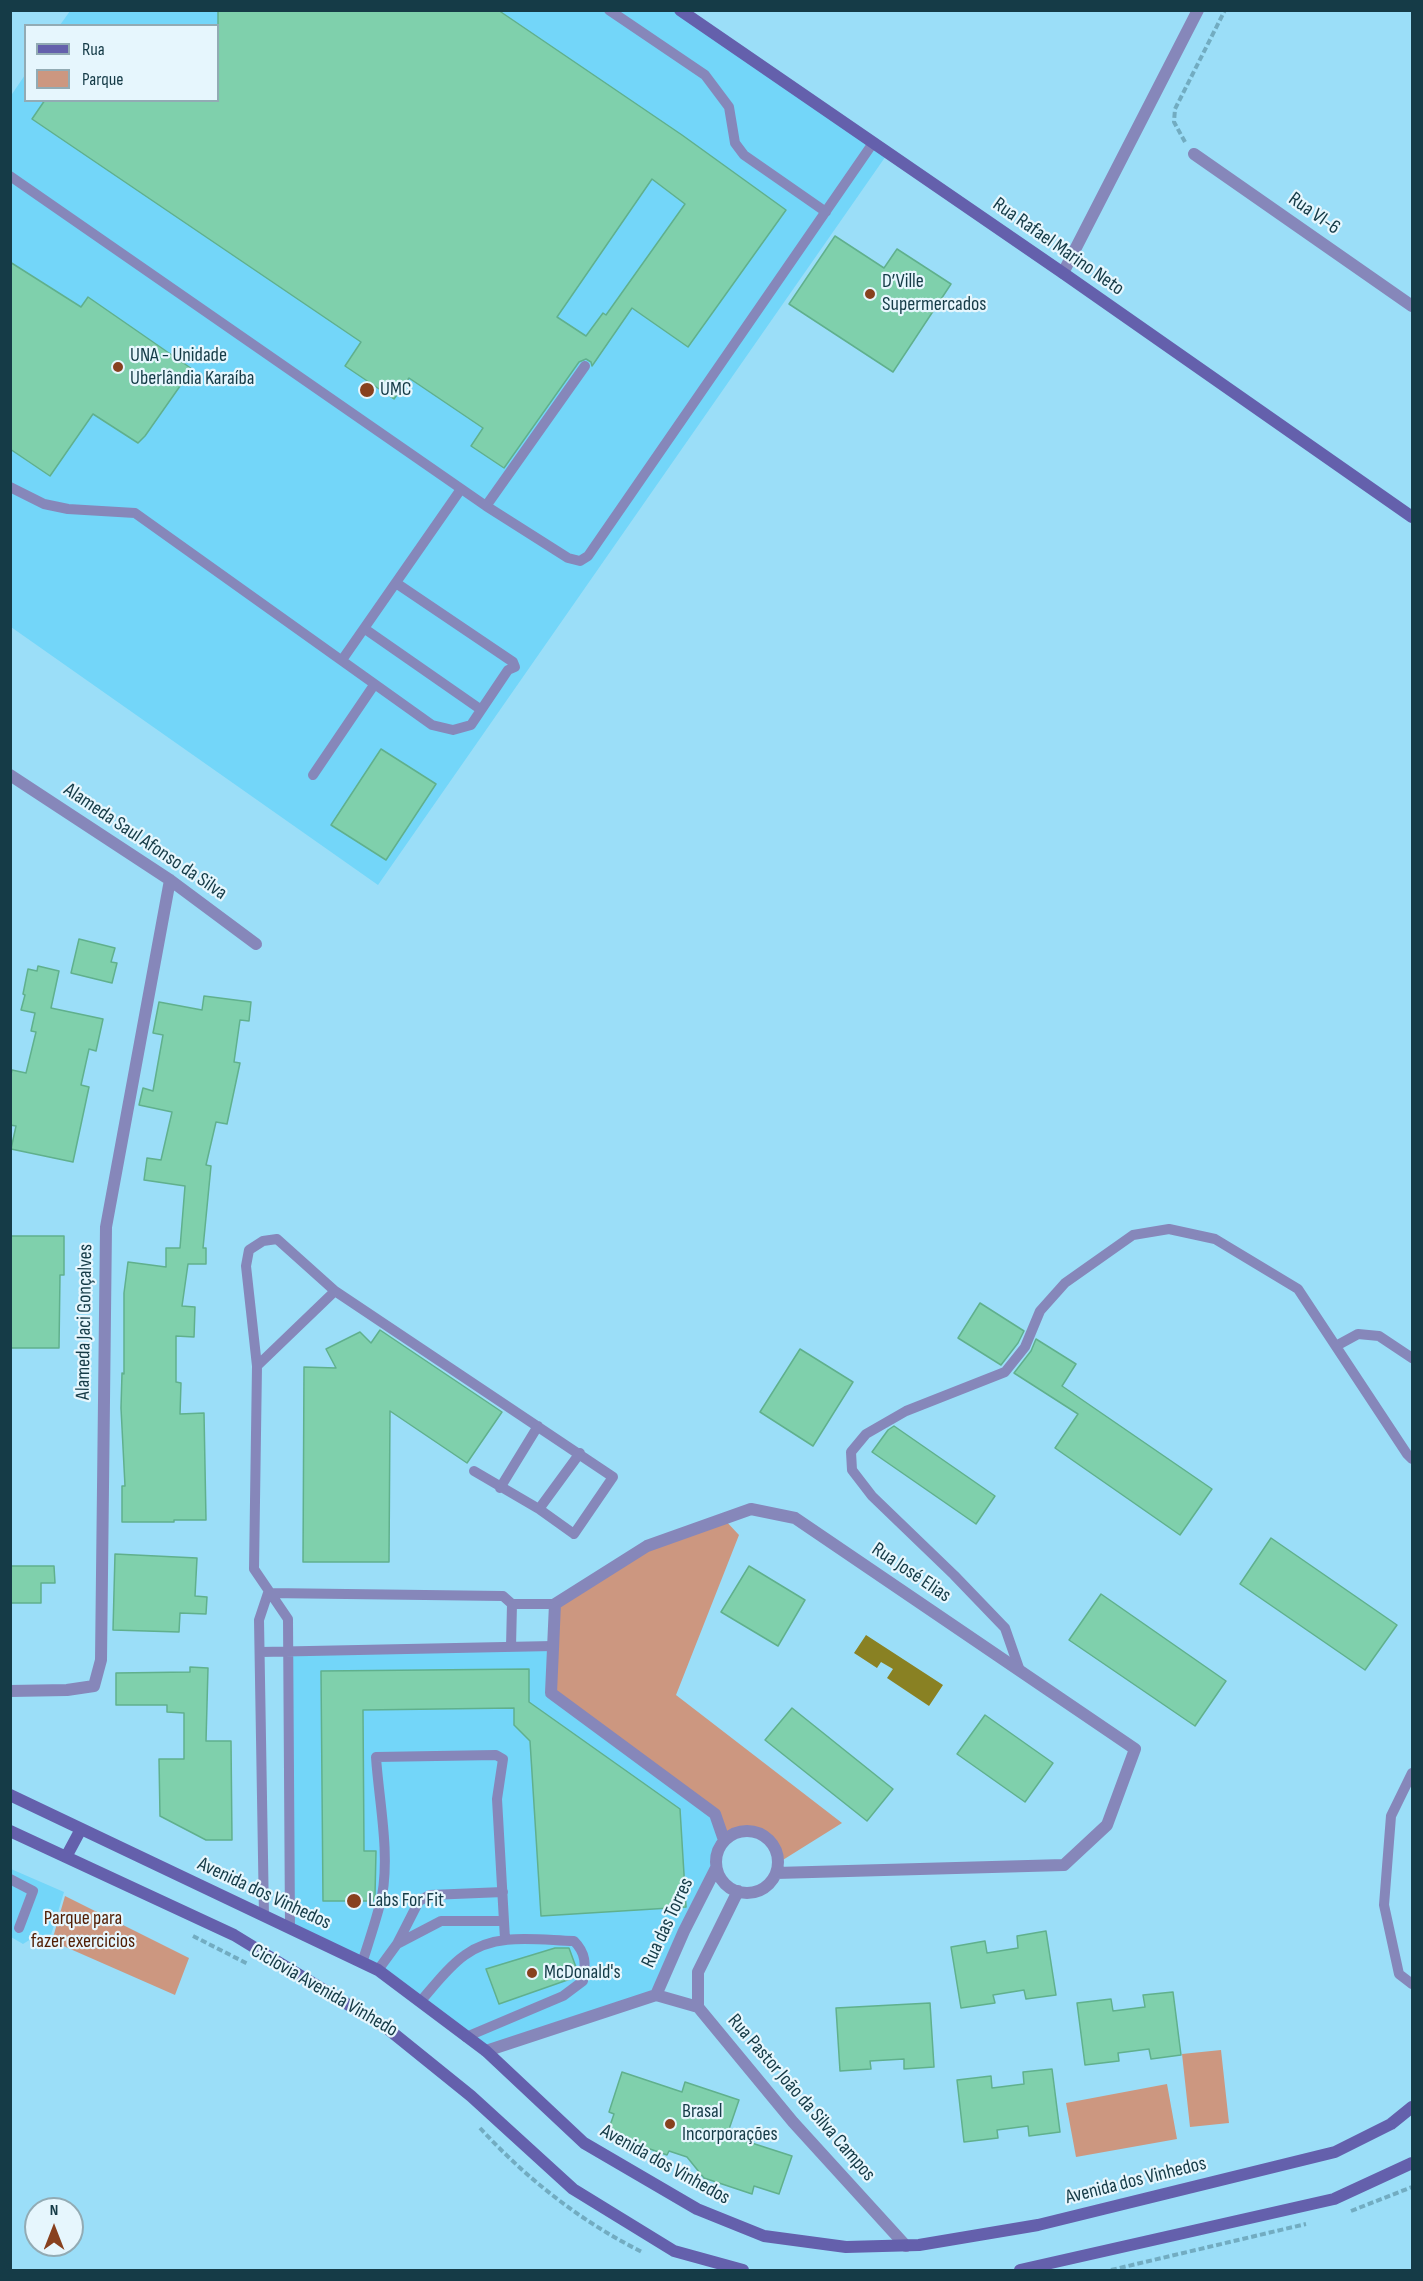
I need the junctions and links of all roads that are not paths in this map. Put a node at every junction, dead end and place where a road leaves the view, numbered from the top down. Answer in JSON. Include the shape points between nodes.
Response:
{"nodes":[{"id":1,"x":609,"y":10,"type":"edge"},
{"id":2,"x":680,"y":10,"type":"edge"},
{"id":3,"x":1198,"y":10,"type":"edge"},
{"id":4,"x":873,"y":143,"type":"junction"},
{"id":5,"x":1194,"y":154,"type":"road end"},
{"id":6,"x":10,"y":176,"type":"edge"},
{"id":7,"x":826,"y":212,"type":"junction"},
{"id":8,"x":1063,"y":273,"type":"junction"},
{"id":9,"x":1413,"y":306,"type":"edge"},
{"id":10,"x":585,"y":366,"type":"dead end"},
{"id":11,"x":10,"y":488,"type":"edge"},
{"id":12,"x":461,"y":489,"type":"junction"},
{"id":13,"x":486,"y":506,"type":"junction"},
{"id":14,"x":1413,"y":517,"type":"edge"},
{"id":15,"x":396,"y":583,"type":"junction"},
{"id":16,"x":365,"y":629,"type":"junction"},
{"id":17,"x":342,"y":660,"type":"junction"},
{"id":18,"x":374,"y":685,"type":"junction"},
{"id":19,"x":480,"y":709,"type":"junction"},
{"id":20,"x":10,"y":775,"type":"edge"},
{"id":21,"x":312,"y":775,"type":"dead end"},
{"id":22,"x":170,"y":880,"type":"junction"},
{"id":23,"x":256,"y":944,"type":"dead end"},
{"id":24,"x":335,"y":1291,"type":"junction"},
{"id":25,"x":1336,"y":1346,"type":"junction"},
{"id":26,"x":1413,"y":1358,"type":"edge"},
{"id":27,"x":258,"y":1366,"type":"junction"},
{"id":28,"x":538,"y":1426,"type":"junction"},
{"id":29,"x":580,"y":1453,"type":"junction"},
{"id":30,"x":1413,"y":1459,"type":"edge"},
{"id":31,"x":474,"y":1471,"type":"dead end"},
{"id":32,"x":500,"y":1488,"type":"junction"},
{"id":33,"x":539,"y":1509,"type":"junction"},
{"id":34,"x":268,"y":1593,"type":"junction"},
{"id":35,"x":512,"y":1604,"type":"junction"},
{"id":36,"x":555,"y":1604,"type":"junction"},
{"id":37,"x":553,"y":1646,"type":"junction"},
{"id":38,"x":511,"y":1647,"type":"junction"},
{"id":39,"x":261,"y":1652,"type":"junction"},
{"id":40,"x":288,"y":1652,"type":"junction"},
{"id":41,"x":1020,"y":1671,"type":"junction"},
{"id":42,"x":10,"y":1691,"type":"edge"},
{"id":43,"x":1413,"y":1773,"type":"edge"},
{"id":44,"x":10,"y":1795,"type":"edge"},
{"id":45,"x":81,"y":1829,"type":"junction"},
{"id":46,"x":10,"y":1831,"type":"edge"},
{"id":47,"x":724,"y":1840,"type":"junction"},
{"id":48,"x":66,"y":1857,"type":"junction"},
{"id":49,"x":717,"y":1868,"type":"junction"},
{"id":50,"x":776,"y":1873,"type":"junction"},
{"id":51,"x":10,"y":1880,"type":"edge"},
{"id":52,"x":738,"y":1891,"type":"junction"},
{"id":53,"x":503,"y":1892,"type":"junction"},
{"id":54,"x":264,"y":1916,"type":"junction"},
{"id":55,"x":504,"y":1921,"type":"junction"},
{"id":56,"x":19,"y":1928,"type":"dead end"},
{"id":57,"x":290,"y":1928,"type":"junction"},
{"id":58,"x":505,"y":1939,"type":"junction"},
{"id":59,"x":397,"y":1944,"type":"junction"},
{"id":60,"x":362,"y":1963,"type":"junction"},
{"id":61,"x":378,"y":1970,"type":"junction"},
{"id":62,"x":1413,"y":1984,"type":"edge"},
{"id":63,"x":656,"y":1995,"type":"junction"},
{"id":64,"x":420,"y":2002,"type":"junction"},
{"id":65,"x":698,"y":2007,"type":"junction"},
{"id":66,"x":466,"y":2037,"type":"junction"},
{"id":67,"x":486,"y":2051,"type":"junction"},
{"id":68,"x":1413,"y":2107,"type":"edge"},
{"id":69,"x":1413,"y":2163,"type":"edge"},
{"id":70,"x":906,"y":2246,"type":"junction"},
{"id":71,"x":743,"y":2271,"type":"edge"},
{"id":72,"x":1020,"y":2271,"type":"edge"}],
"edges":[{"from":1,"to":7,"type":"lane","via":[[705,75],[729,107],[735,143],[744,154]]},
{"from":2,"to":4,"type":"main road","name":"Rua Rafael Marino Neto"},
{"from":3,"to":8,"type":"street"},
{"from":4,"to":7,"type":"lane"},
{"from":4,"to":8,"type":"main road","name":"Rua Rafael Marino Neto"},
{"from":5,"to":9,"type":"street","name":"Rua VI-6"},
{"from":6,"to":12,"type":"lane"},
{"from":7,"to":13,"type":"lane","via":[[588,556],[580,561],[568,558]]},
{"from":8,"to":14,"type":"main road","name":"Rua Rafael Marino Neto"},
{"from":10,"to":13,"type":"lane"},
{"from":11,"to":17,"type":"lane","via":[[44,504],[68,509],[135,513]]},
{"from":12,"to":13,"type":"lane"},
{"from":12,"to":15,"type":"lane"},
{"from":15,"to":16,"type":"lane"},
{"from":15,"to":19,"type":"lane","via":[[513,662],[515,667],[508,670]]},
{"from":16,"to":17,"type":"lane"},
{"from":16,"to":19,"type":"lane"},
{"from":17,"to":18,"type":"lane"},
{"from":18,"to":19,"type":"lane","via":[[432,725],[453,730],[471,725]]},
{"from":18,"to":21,"type":"lane"},
{"from":20,"to":22,"type":"street","name":"Alameda Saul Afonso da Silva"},
{"from":22,"to":23,"type":"street","name":"Alameda Saul Afonso da Silva"},
{"from":22,"to":42,"type":"street","name":"Alameda Jaci Gonçalves","via":[[106,1227],[98,1677],[94,1686]]},
{"from":24,"to":27,"type":"lane"},
{"from":24,"to":27,"type":"lane","via":[[277,1239],[263,1241],[249,1250],[246,1266]]},
{"from":24,"to":28,"type":"lane"},
{"from":25,"to":26,"type":"lane","via":[[1358,1334],[1378,1336]]},
{"from":25,"to":30,"type":"lane"},
{"from":25,"to":41,"type":"lane","via":[[1298,1289],[1215,1239],[1169,1229],[1133,1235],[1065,1283],[1041,1311],[1025,1347],[1005,1372],[906,1412],[866,1434],[851,1452],[852,1470],[872,1496],[1005,1628]]},
{"from":27,"to":34,"type":"lane","via":[[254,1569]]},
{"from":28,"to":29,"type":"lane"},
{"from":28,"to":32,"type":"lane"},
{"from":29,"to":33,"type":"lane"},
{"from":29,"to":33,"type":"lane","via":[[613,1477],[574,1534]]},
{"from":31,"to":32,"type":"lane"},
{"from":32,"to":33,"type":"lane"},
{"from":34,"to":35,"type":"lane","via":[[503,1596]]},
{"from":34,"to":39,"type":"lane","via":[[259,1620]]},
{"from":34,"to":40,"type":"lane","via":[[288,1619]]},
{"from":35,"to":36,"type":"lane"},
{"from":35,"to":38,"type":"lane"},
{"from":36,"to":37,"type":"street"},
{"from":36,"to":41,"type":"street","name":"Rua José Elias","via":[[647,1546],[751,1509],[795,1518]]},
{"from":37,"to":38,"type":"lane"},
{"from":37,"to":47,"type":"street","via":[[551,1693],[715,1814]]},
{"from":38,"to":40,"type":"lane"},
{"from":39,"to":40,"type":"lane"},
{"from":39,"to":54,"type":"lane"},
{"from":40,"to":57,"type":"lane"},
{"from":41,"to":50,"type":"street","name":"Rua José Elias","via":[[1135,1749],[1107,1825],[1065,1865]]},
{"from":43,"to":62,"type":"lane","via":[[1391,1816],[1384,1905],[1399,1974]]},
{"from":44,"to":45,"type":"main road","name":"Avenida dos Vinhedos"},
{"from":45,"to":48,"type":"main road"},
{"from":45,"to":54,"type":"main road","name":"Avenida dos Vinhedos"},
{"from":46,"to":48,"type":"main road"},
{"from":47,"to":49,"type":"street","via":[[716,1858]]},
{"from":47,"to":50,"type":"street","via":[[743,1831],[764,1836],[777,1852]]},
{"from":48,"to":71,"type":"main road","via":[[234,1935],[388,2029],[471,2096],[573,2189],[674,2251]]},
{"from":49,"to":52,"type":"street","via":[[726,1885]]},
{"from":49,"to":63,"type":"street","name":"Rua das Torres"},
{"from":50,"to":52,"type":"street","via":[[763,1888]]},
{"from":51,"to":56,"type":"lane","via":[[33,1891]]},
{"from":52,"to":65,"type":"street","via":[[698,1972]]},
{"from":53,"to":55,"type":"lane"},
{"from":53,"to":59,"type":"lane","via":[[430,1895],[419,1901]]},
{"from":53,"to":60,"type":"lane","via":[[497,1799],[503,1759],[496,1755],[376,1757],[385,1848],[382,1895]]},
{"from":54,"to":57,"type":"main road","name":"Avenida dos Vinhedos"},
{"from":55,"to":58,"type":"lane"},
{"from":55,"to":59,"type":"lane","via":[[441,1921]]},
{"from":57,"to":60,"type":"main road","name":"Avenida dos Vinhedos"},
{"from":58,"to":64,"type":"lane","via":[[465,1955]]},
{"from":58,"to":66,"type":"lane","via":[[573,1941],[582,1949],[583,1981],[563,1996]]},
{"from":59,"to":61,"type":"lane"},
{"from":60,"to":61,"type":"main road","name":"Avenida dos Vinhedos"},
{"from":61,"to":64,"type":"main road","name":"Avenida dos Vinhedos"},
{"from":63,"to":65,"type":"street"},
{"from":63,"to":67,"type":"street"},
{"from":64,"to":66,"type":"main road","name":"Avenida dos Vinhedos"},
{"from":65,"to":70,"type":"street","name":"Rua Pastor João da Silva Campos","via":[[793,2122]]},
{"from":66,"to":67,"type":"main road","name":"Avenida dos Vinhedos"},
{"from":67,"to":70,"type":"main road","name":"Avenida dos Vinhedos","via":[[584,2143],[697,2210],[764,2236],[846,2247]]},
{"from":68,"to":70,"type":"main road","name":"Avenida dos Vinhedos","via":[[1391,2124],[1335,2152],[1038,2225]]},
{"from":69,"to":72,"type":"main road","via":[[1334,2199]]}]}
